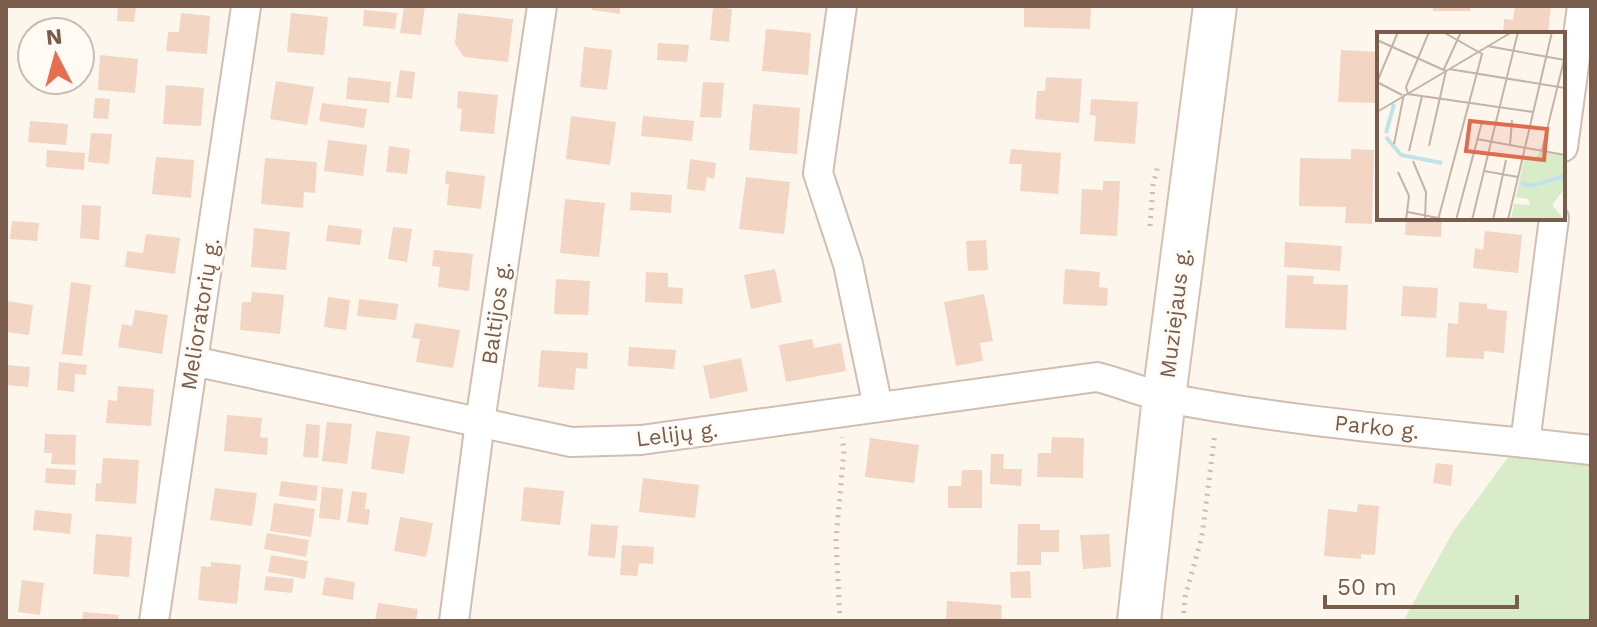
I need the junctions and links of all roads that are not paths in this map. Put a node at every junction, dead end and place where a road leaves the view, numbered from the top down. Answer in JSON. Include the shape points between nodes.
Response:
{"nodes":[{"id":1,"x":542,"y":6,"type":"edge"},
{"id":2,"x":842,"y":6,"type":"edge"},
{"id":3,"x":1215,"y":6,"type":"edge"},
{"id":4,"x":1582,"y":6,"type":"edge"},
{"id":5,"x":246,"y":7,"type":"edge"},
{"id":6,"x":1565,"y":132,"type":"edge"},
{"id":7,"x":1554,"y":220,"type":"edge"},
{"id":8,"x":193,"y":361,"type":"junction"},
{"id":9,"x":1164,"y":397,"type":"junction"},
{"id":10,"x":878,"y":407,"type":"junction"},
{"id":11,"x":480,"y":422,"type":"junction"},
{"id":12,"x":1525,"y":443,"type":"junction"},
{"id":13,"x":1591,"y":450,"type":"edge"},
{"id":14,"x":154,"y":621,"type":"edge"},
{"id":15,"x":454,"y":621,"type":"edge"},
{"id":16,"x":1139,"y":621,"type":"edge"}],
"edges":[{"from":1,"to":11,"type":"street","name":"Baltijos g."},
{"from":2,"to":10,"type":"street","via":[[818,173],[848,264]]},
{"from":3,"to":9,"type":"main road","name":"Muziejaus g."},
{"from":4,"to":6,"type":"street"},
{"from":5,"to":8,"type":"street","name":"Melioratorių g."},
{"from":7,"to":12,"type":"street"},
{"from":8,"to":11,"type":"street","name":"Lelijų g."},
{"from":8,"to":14,"type":"street","name":"Melioratorių g."},
{"from":9,"to":10,"type":"street","name":"Lelijų g.","via":[[1097,377]]},
{"from":9,"to":12,"type":"street","name":"Parko g.","via":[[1356,426]]},
{"from":9,"to":16,"type":"main road","name":"Muziejaus g."},
{"from":10,"to":11,"type":"street","name":"Lelijų g.","via":[[641,440],[571,442]]},
{"from":11,"to":15,"type":"street","name":"Baltijos g."},
{"from":12,"to":13,"type":"street","name":"Parko g."}]}
